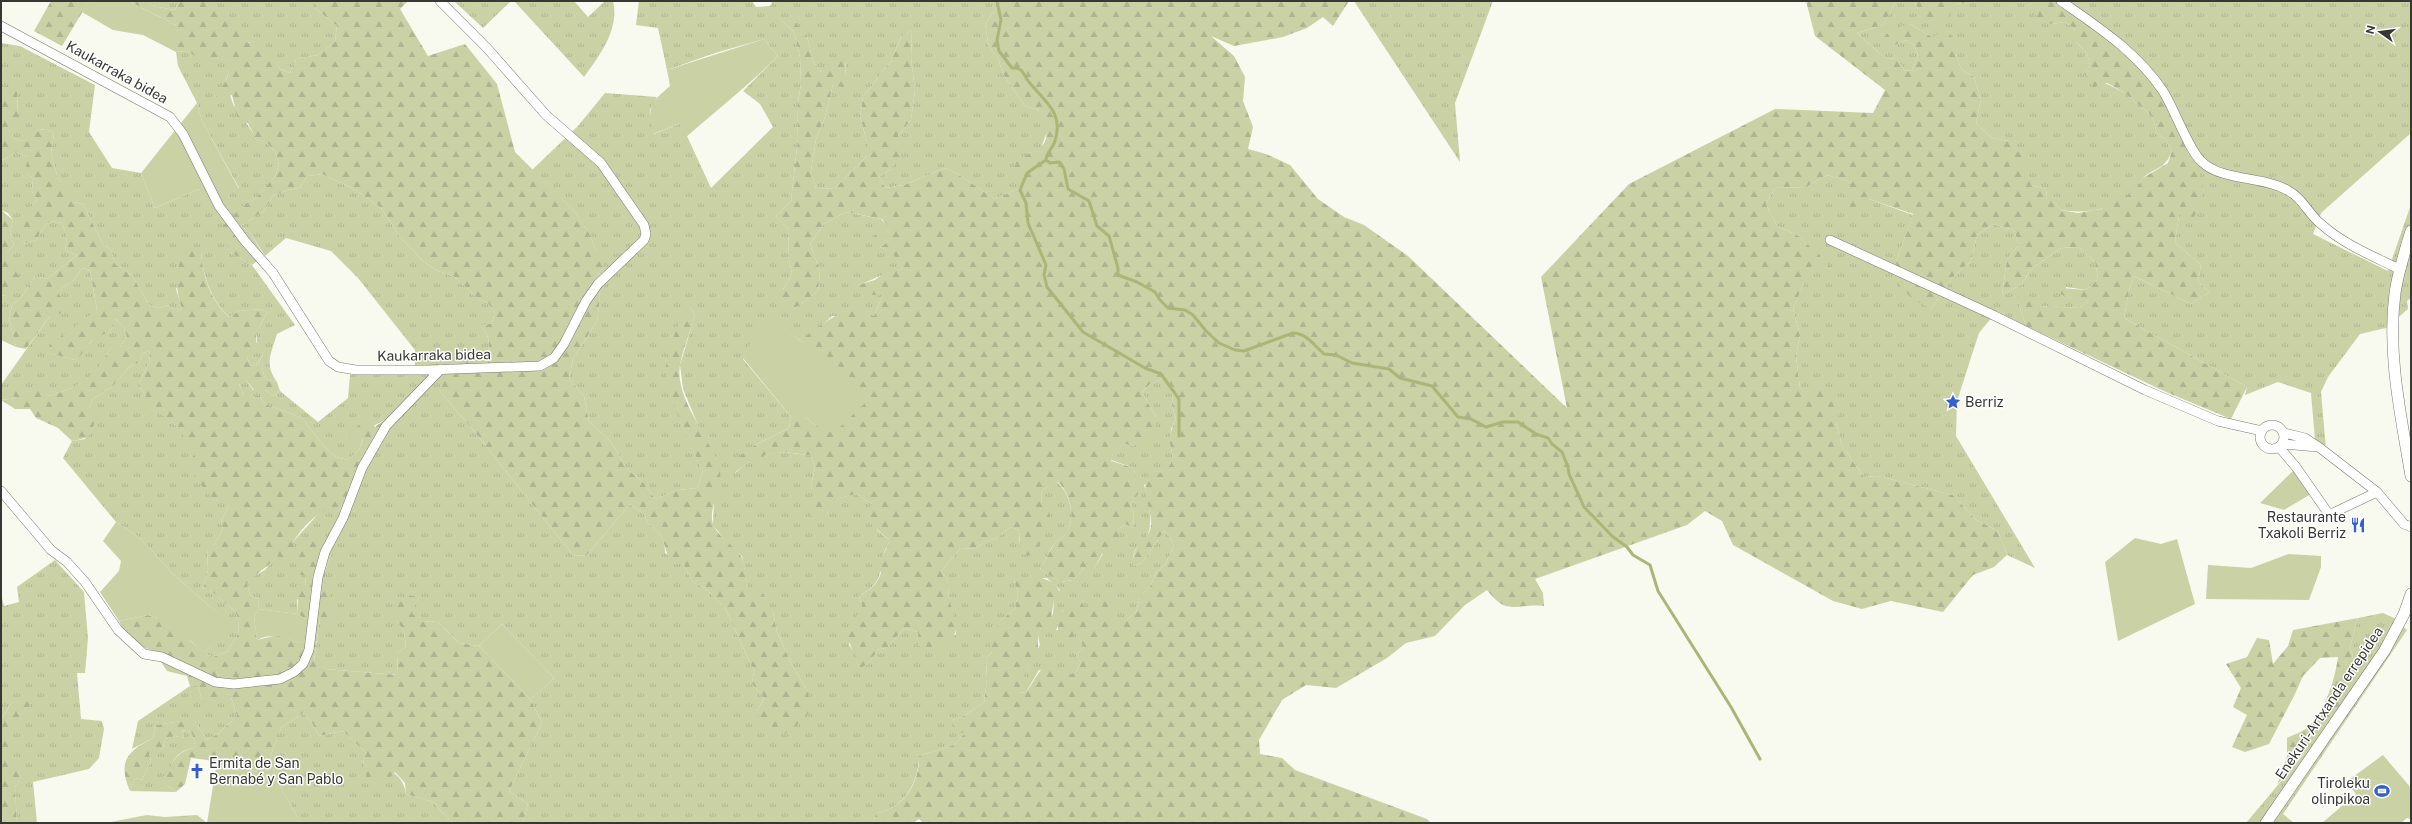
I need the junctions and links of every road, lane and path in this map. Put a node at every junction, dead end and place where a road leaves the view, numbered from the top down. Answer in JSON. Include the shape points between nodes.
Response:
{"nodes":[{"id":1,"x":440,"y":1,"type":"edge"},
{"id":2,"x":2061,"y":1,"type":"edge"},
{"id":3,"x":1,"y":26,"type":"edge"},
{"id":4,"x":2411,"y":231,"type":"edge"},
{"id":5,"x":1830,"y":240,"type":"dead end"},
{"id":6,"x":2400,"y":269,"type":"junction"},
{"id":7,"x":441,"y":370,"type":"junction"},
{"id":8,"x":2262,"y":431,"type":"junction"},
{"id":9,"x":2284,"y":433,"type":"junction"},
{"id":10,"x":2280,"y":446,"type":"junction"},
{"id":11,"x":2320,"y":448,"type":"junction"},
{"id":12,"x":2411,"y":476,"type":"edge"},
{"id":13,"x":1,"y":491,"type":"edge"},
{"id":14,"x":2377,"y":492,"type":"junction"},
{"id":15,"x":2411,"y":527,"type":"edge"},
{"id":16,"x":2411,"y":595,"type":"edge"},
{"id":17,"x":2408,"y":617,"type":"edge"},
{"id":18,"x":2266,"y":823,"type":"edge"}],
"edges":[{"from":1,"to":7,"type":"street","name":"Kaukarraka bidea","via":[[487,48],[546,115],[601,163],[644,226],[646,234],[644,240],[598,284],[554,358],[540,366]]},
{"from":2,"to":6,"type":"street","via":[[2122,44],[2163,90],[2201,162],[2218,172],[2259,180],[2287,190],[2303,202],[2320,224],[2340,238]]},
{"from":3,"to":7,"type":"street","name":"Kaukarraka bidea","via":[[170,117],[183,134],[219,206],[245,242],[273,273],[329,361],[338,367],[356,370]]},
{"from":4,"to":6,"type":"street"},
{"from":5,"to":8,"type":"street","via":[[2145,390],[2218,421]]},
{"from":6,"to":12,"type":"street","via":[[2394,304],[2393,350]]},
{"from":7,"to":13,"type":"street","via":[[386,426],[362,468],[343,518],[325,552],[318,577],[309,650],[303,664],[294,672],[268,681],[234,684],[215,682],[162,657],[144,654],[118,630],[85,582],[67,562],[51,550]]},
{"from":8,"to":9,"type":"street","via":[[2272,425],[2279,427]]},
{"from":8,"to":10,"type":"street","via":[[2261,439],[2264,446],[2271,449]]},
{"from":9,"to":10,"type":"street"},
{"from":9,"to":11,"type":"street","via":[[2305,438]]},
{"from":10,"to":11,"type":"street"},
{"from":10,"to":14,"type":"street","via":[[2328,513]]},
{"from":11,"to":14,"type":"street"},
{"from":14,"to":15,"type":"street","via":[[2404,524]]},
{"from":16,"to":17,"type":"street","name":"Enekuri-Artxanda errepidea"},
{"from":17,"to":18,"type":"street","name":"Enekuri-Artxanda errepidea"}]}
